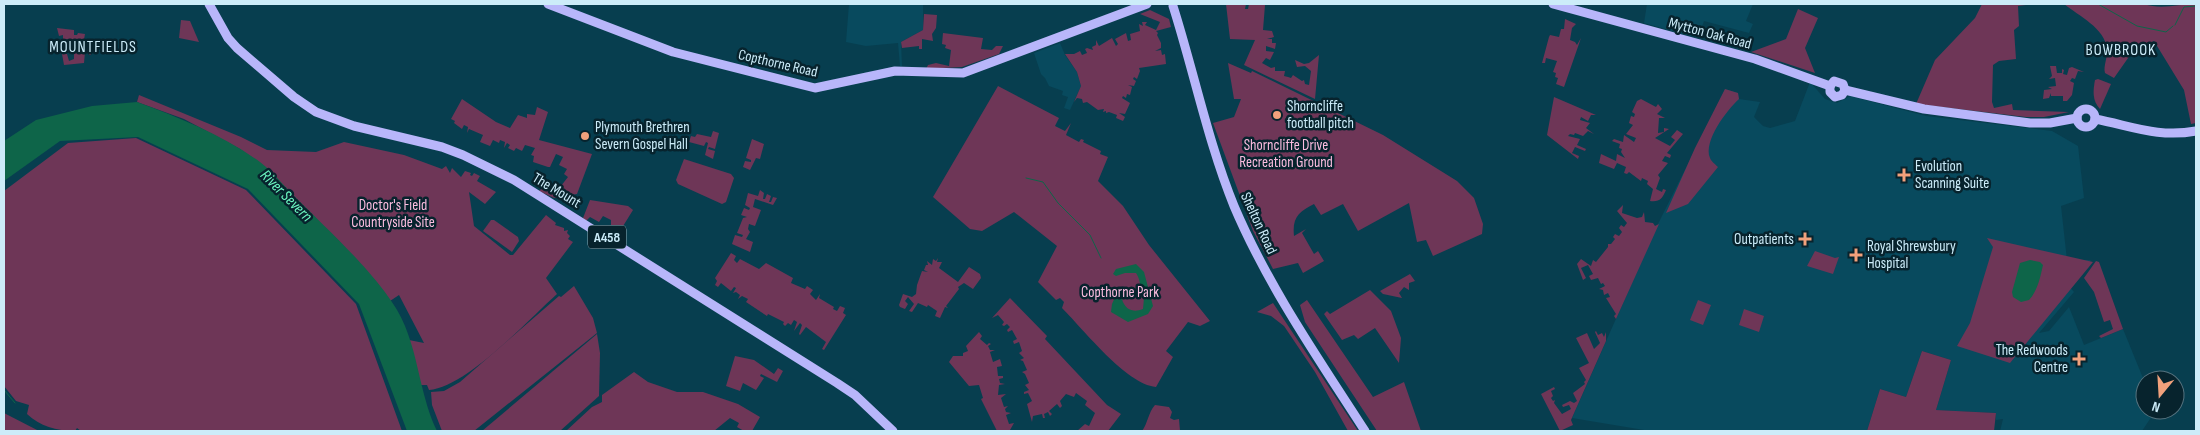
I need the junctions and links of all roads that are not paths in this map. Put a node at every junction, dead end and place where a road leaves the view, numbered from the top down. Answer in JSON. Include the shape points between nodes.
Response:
{"nodes":[{"id":1,"x":209,"y":4,"type":"edge"},
{"id":2,"x":548,"y":4,"type":"edge"},
{"id":3,"x":1147,"y":4,"type":"edge"},
{"id":4,"x":1553,"y":4,"type":"edge"},
{"id":5,"x":1172,"y":5,"type":"edge"},
{"id":6,"x":2196,"y":131,"type":"edge"},
{"id":7,"x":893,"y":431,"type":"edge"},
{"id":8,"x":1365,"y":431,"type":"edge"}],
"edges":[{"from":1,"to":7,"type":"main road","name":"The Mount","number":"A458","via":[[237,48],[316,112],[354,126],[442,147],[519,183],[849,391]]},
{"from":2,"to":3,"type":"main road","name":"Copthorne Road","via":[[674,52],[815,88],[895,71],[963,73]]},
{"from":4,"to":6,"type":"main road","name":"Mytton Oak Road","via":[[1746,57],[1830,86],[1839,81],[1845,90],[1924,109],[2040,123],[2076,118],[2085,127],[2095,119],[2156,133]]},
{"from":5,"to":8,"type":"main road","name":"Shelton Road","via":[[1234,206],[1280,298]]}]}
